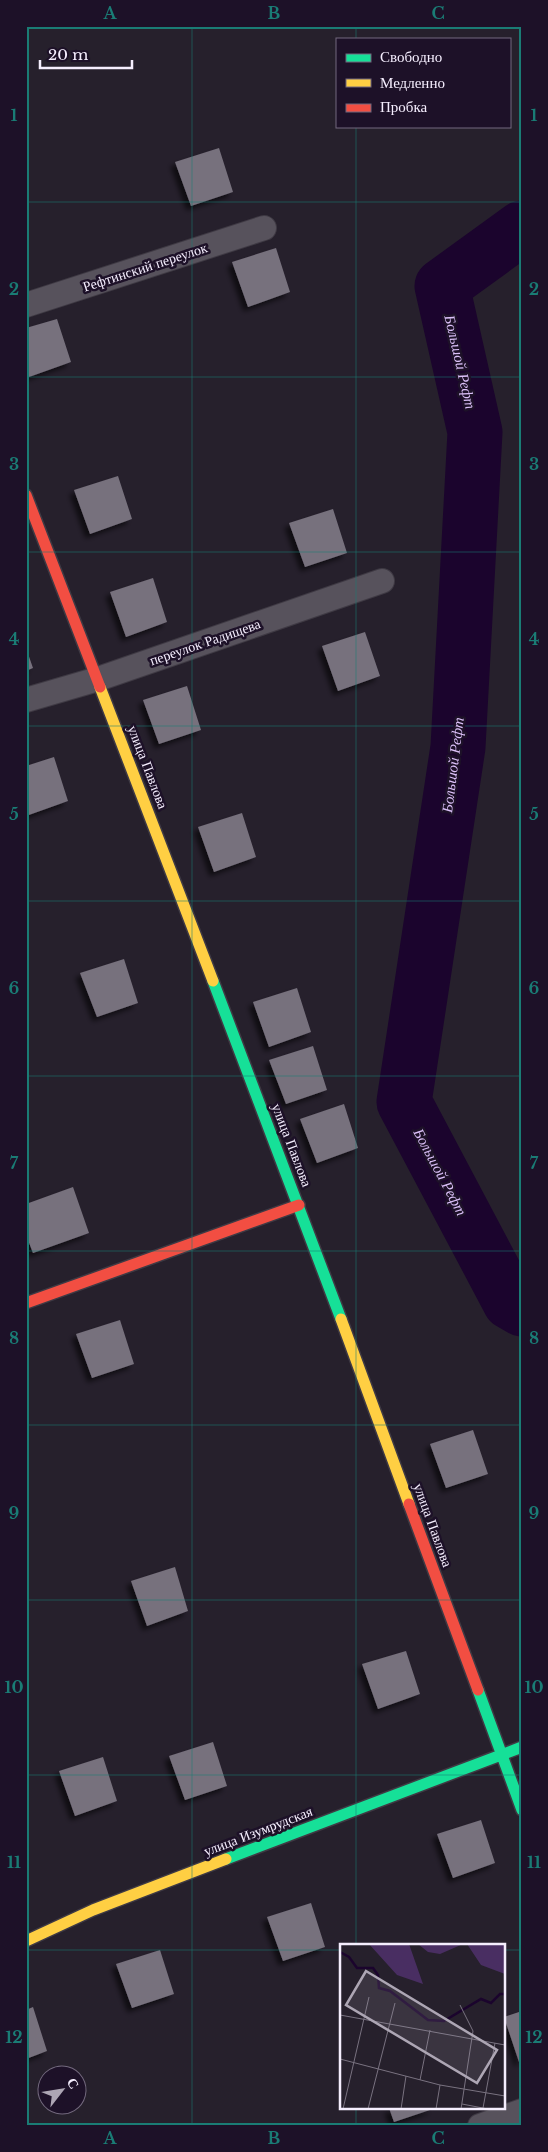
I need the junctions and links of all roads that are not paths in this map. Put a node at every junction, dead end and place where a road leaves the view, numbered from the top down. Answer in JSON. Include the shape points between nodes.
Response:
{"nodes":[{"id":1,"x":264,"y":228,"type":"dead end"},
{"id":2,"x":26,"y":305,"type":"edge"},
{"id":3,"x":26,"y":495,"type":"edge"},
{"id":4,"x":382,"y":581,"type":"dead end"},
{"id":5,"x":98,"y":679,"type":"junction"},
{"id":6,"x":26,"y":700,"type":"edge"},
{"id":7,"x":299,"y":1205,"type":"junction"},
{"id":8,"x":26,"y":1303,"type":"edge"},
{"id":9,"x":522,"y":1747,"type":"edge"},
{"id":10,"x":502,"y":1753,"type":"junction"},
{"id":11,"x":522,"y":1810,"type":"edge"},
{"id":12,"x":26,"y":1941,"type":"edge"},
{"id":13,"x":522,"y":2110,"type":"edge"},
{"id":14,"x":480,"y":2126,"type":"edge"}],
"edges":[{"from":1,"to":2,"type":"street","name":"Рефтинский переулок"},
{"from":3,"to":5,"type":"street","name":"улица Павлова"},
{"from":4,"to":5,"type":"street","name":"переулок Радищева"},
{"from":5,"to":6,"type":"street","name":"переулок Радищева"},
{"from":5,"to":7,"type":"street","name":"улица Павлова"},
{"from":7,"to":8,"type":"street"},
{"from":7,"to":10,"type":"street","name":"улица Павлова"},
{"from":9,"to":10,"type":"street","name":"улица Изумрудская"},
{"from":10,"to":11,"type":"street","name":"улица Павлова"},
{"from":10,"to":12,"type":"street","name":"улица Изумрудская","via":[[93,1910]]},
{"from":13,"to":14,"type":"street"}]}
